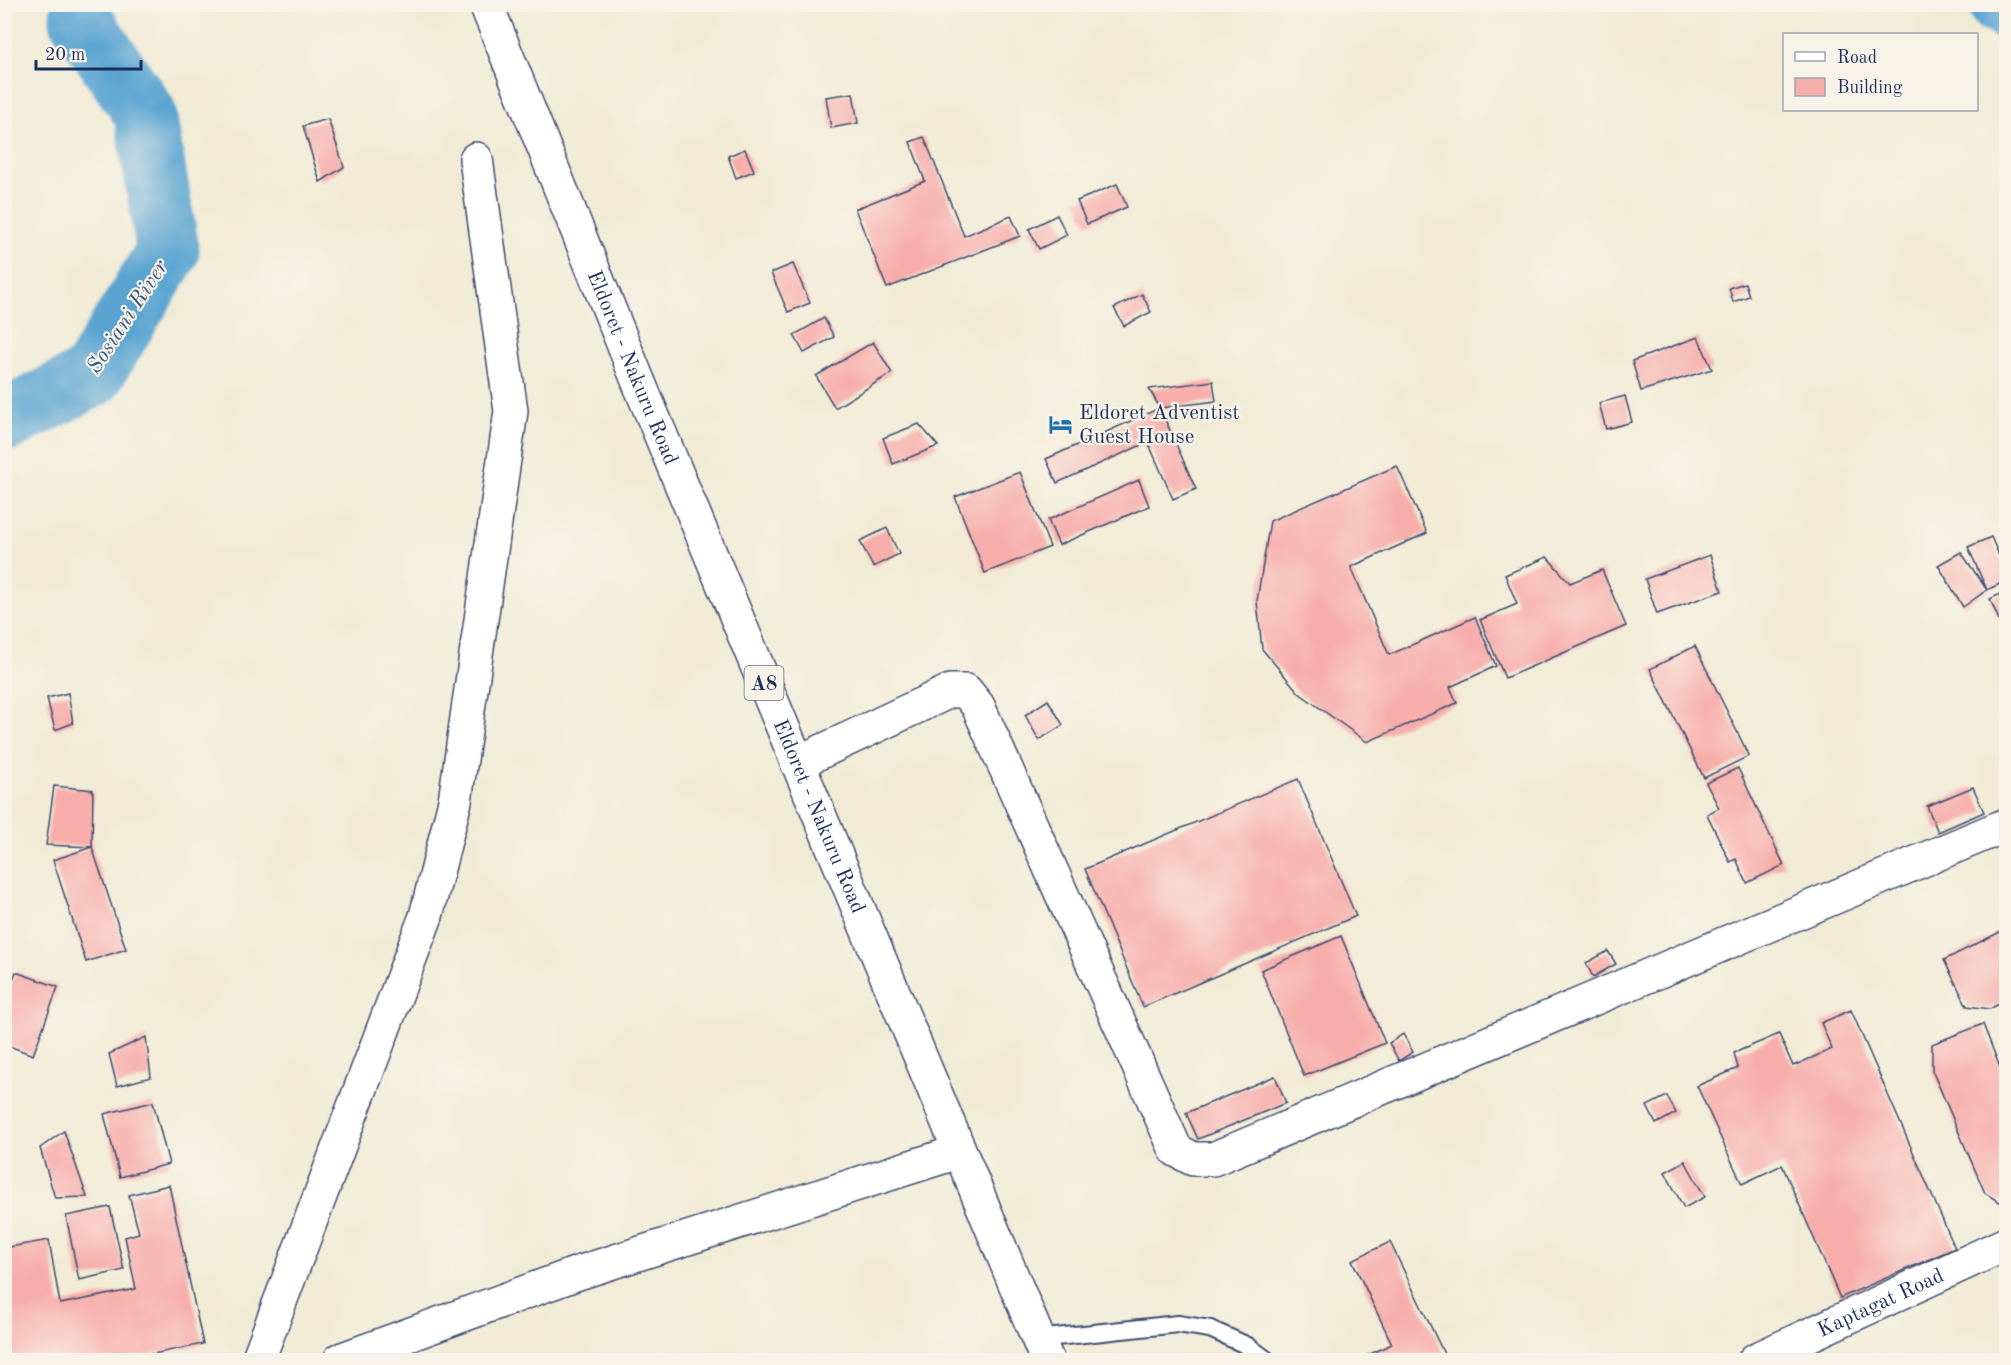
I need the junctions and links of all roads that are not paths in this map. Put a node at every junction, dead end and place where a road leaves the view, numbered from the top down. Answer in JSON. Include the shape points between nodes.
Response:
{"nodes":[{"id":1,"x":486,"y":4,"type":"edge"},
{"id":2,"x":477,"y":159,"type":"dead end"},
{"id":3,"x":797,"y":763,"type":"junction"},
{"id":4,"x":2007,"y":825,"type":"edge"},
{"id":5,"x":958,"y":1152,"type":"junction"},
{"id":6,"x":2007,"y":1244,"type":"edge"},
{"id":7,"x":1042,"y":1350,"type":"edge"},
{"id":8,"x":258,"y":1360,"type":"edge"},
{"id":9,"x":340,"y":1360,"type":"edge"},
{"id":10,"x":1267,"y":1360,"type":"edge"},
{"id":11,"x":1755,"y":1360,"type":"edge"}],
"edges":[{"from":1,"to":3,"type":"main road","name":"Eldoret - Nakuru Road","number":"A8"},
{"from":2,"to":8,"type":"main road","via":[[511,411],[456,801],[426,916]]},
{"from":3,"to":4,"type":"main road","via":[[950,691],[966,691],[978,706],[1176,1150],[1192,1159],[1214,1159]]},
{"from":3,"to":5,"type":"main road","name":"Eldoret - Nakuru Road","number":"A8"},
{"from":5,"to":7,"type":"main road","name":"Eldoret - Nakuru Road","number":"A8"},
{"from":5,"to":9,"type":"main road","via":[[578,1273]]},
{"from":6,"to":11,"type":"main road","name":"Kaptagat Road"},
{"from":7,"to":10,"type":"lane","via":[[1178,1324],[1210,1329],[1248,1346]]}]}
